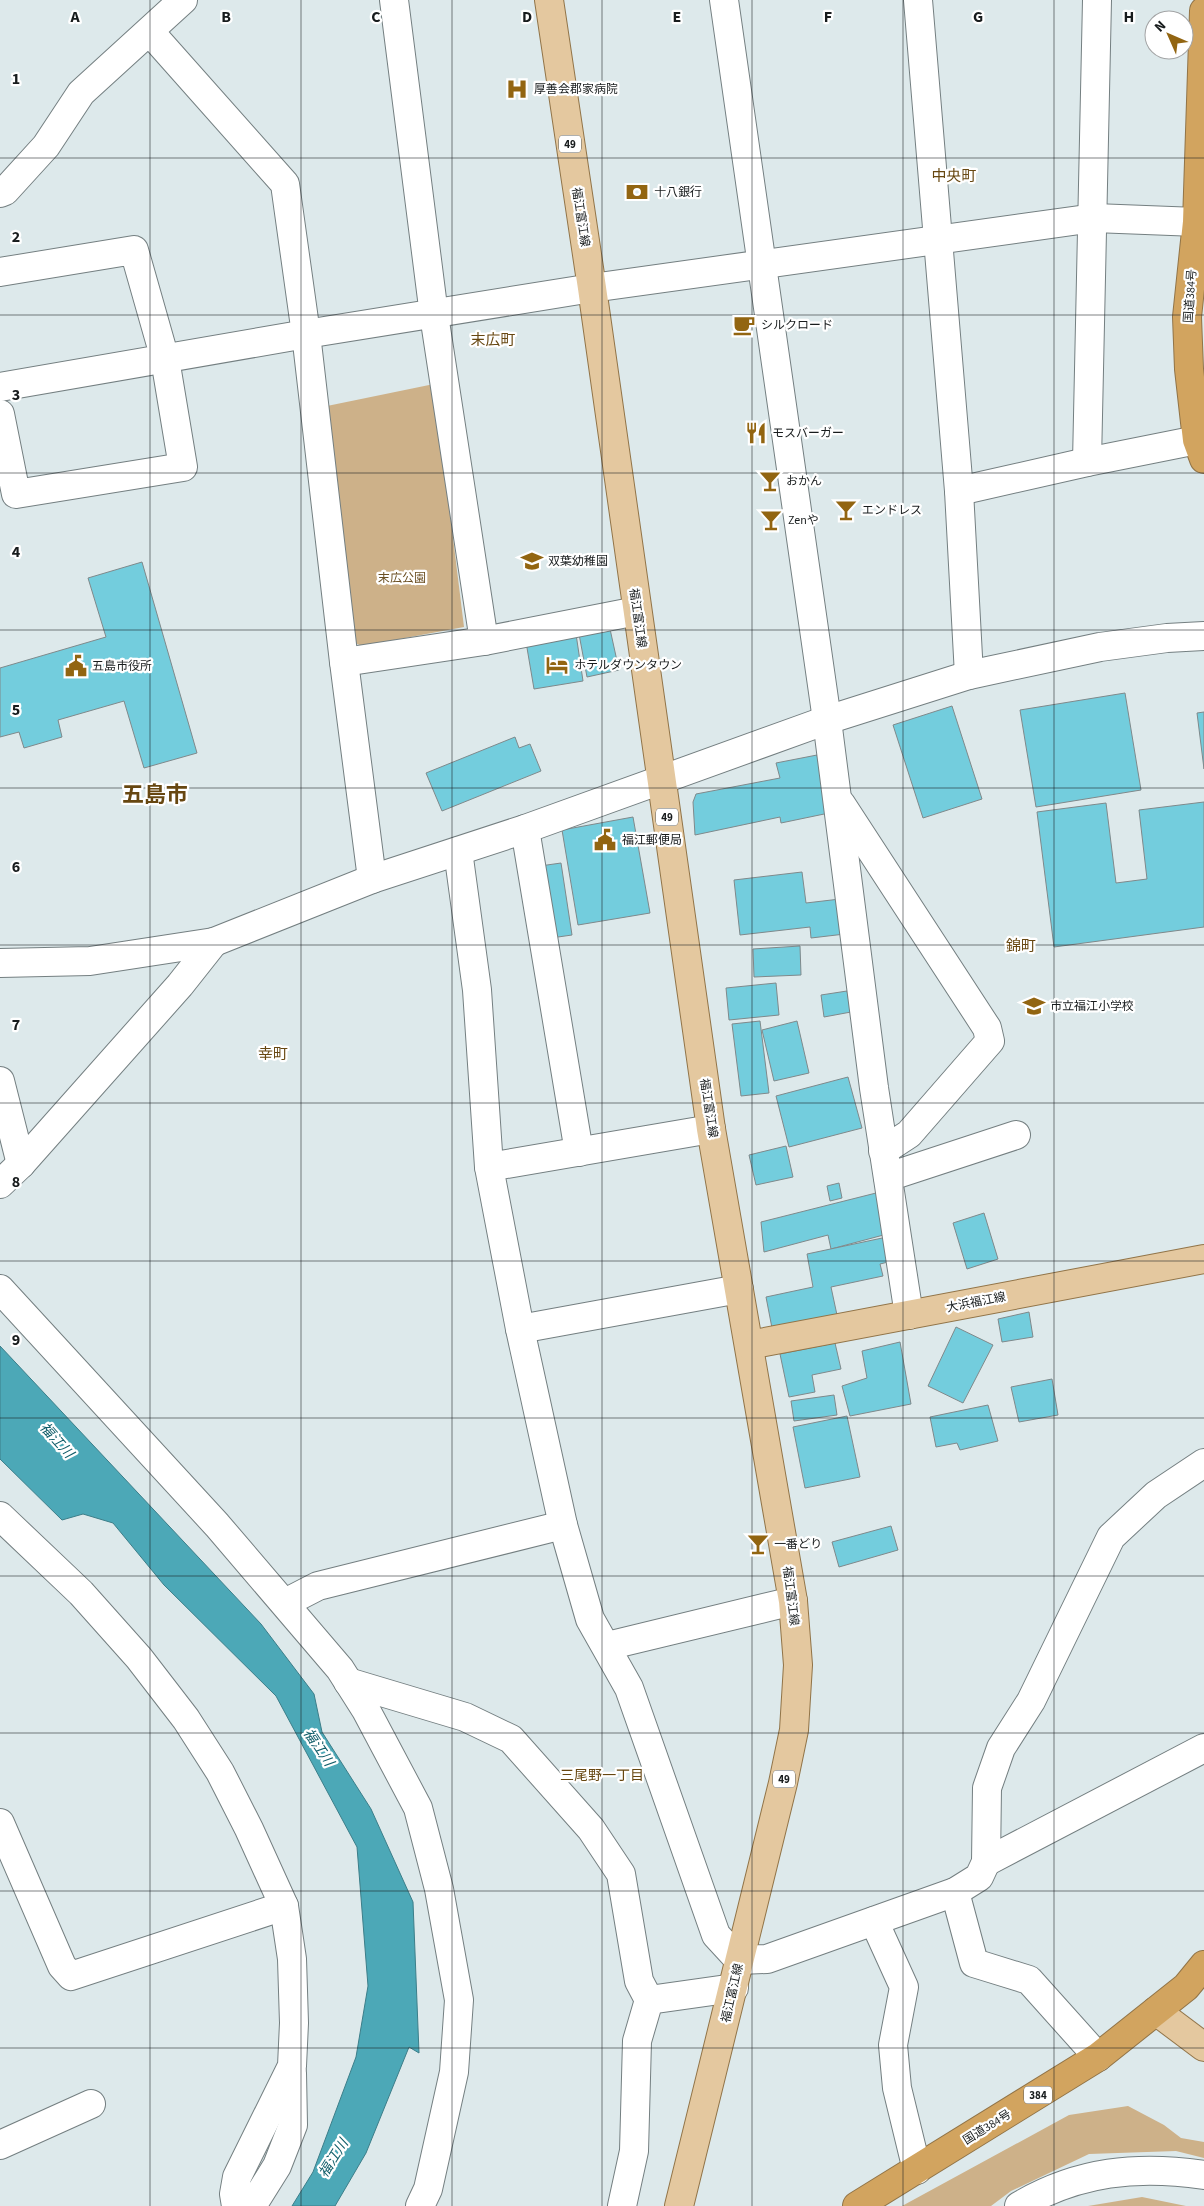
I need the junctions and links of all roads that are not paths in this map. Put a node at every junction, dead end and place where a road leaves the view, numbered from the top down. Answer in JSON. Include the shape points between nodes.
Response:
{"nodes":[{"id":1,"x":184,"y":0,"type":"edge"},
{"id":2,"x":394,"y":0,"type":"edge"},
{"id":3,"x":549,"y":0,"type":"edge"},
{"id":4,"x":724,"y":0,"type":"edge"},
{"id":5,"x":918,"y":0,"type":"edge"},
{"id":6,"x":1097,"y":0,"type":"edge"},
{"id":7,"x":1204,"y":11,"type":"edge"},
{"id":8,"x":150,"y":32,"type":"junction"},
{"id":9,"x":0,"y":193,"type":"edge"},
{"id":10,"x":1094,"y":218,"type":"junction"},
{"id":11,"x":1197,"y":222,"type":"junction"},
{"id":12,"x":938,"y":240,"type":"junction"},
{"id":13,"x":764,"y":264,"type":"junction"},
{"id":14,"x":0,"y":272,"type":"edge"},
{"id":15,"x":592,"y":288,"type":"junction"},
{"id":16,"x":434,"y":315,"type":"junction"},
{"id":17,"x":306,"y":334,"type":"junction"},
{"id":18,"x":165,"y":359,"type":"junction"},
{"id":19,"x":0,"y":387,"type":"edge"},
{"id":20,"x":0,"y":414,"type":"edge"},
{"id":21,"x":1200,"y":450,"type":"edge"},
{"id":22,"x":1087,"y":462,"type":"junction"},
{"id":23,"x":958,"y":491,"type":"junction"},
{"id":24,"x":8,"y":495,"type":"edge"},
{"id":25,"x":637,"y":611,"type":"junction"},
{"id":26,"x":1204,"y":636,"type":"edge"},
{"id":27,"x":484,"y":641,"type":"junction"},
{"id":28,"x":344,"y":662,"type":"junction"},
{"id":29,"x":969,"y":675,"type":"junction"},
{"id":30,"x":827,"y":720,"type":"junction"},
{"id":31,"x":661,"y":779,"type":"junction"},
{"id":32,"x":837,"y":799,"type":"junction"},
{"id":33,"x":525,"y":829,"type":"junction"},
{"id":34,"x":458,"y":851,"type":"junction"},
{"id":35,"x":372,"y":879,"type":"junction"},
{"id":36,"x":214,"y":942,"type":"junction"},
{"id":37,"x":0,"y":962,"type":"edge"},
{"id":38,"x":0,"y":1081,"type":"edge"},
{"id":39,"x":711,"y":1129,"type":"junction"},
{"id":40,"x":1016,"y":1135,"type":"dead end"},
{"id":41,"x":579,"y":1152,"type":"junction"},
{"id":42,"x":21,"y":1164,"type":"junction"},
{"id":43,"x":886,"y":1164,"type":"junction"},
{"id":44,"x":489,"y":1167,"type":"junction"},
{"id":45,"x":0,"y":1184,"type":"edge"},
{"id":46,"x":1204,"y":1259,"type":"edge"},
{"id":47,"x":0,"y":1289,"type":"edge"},
{"id":48,"x":739,"y":1289,"type":"junction"},
{"id":49,"x":909,"y":1315,"type":"junction"},
{"id":50,"x":520,"y":1329,"type":"junction"},
{"id":51,"x":749,"y":1345,"type":"junction"},
{"id":52,"x":1204,"y":1463,"type":"edge"},
{"id":53,"x":0,"y":1516,"type":"edge"},
{"id":54,"x":564,"y":1525,"type":"junction"},
{"id":55,"x":793,"y":1601,"type":"junction"},
{"id":56,"x":284,"y":1603,"type":"junction"},
{"id":57,"x":607,"y":1646,"type":"junction"},
{"id":58,"x":348,"y":1682,"type":"junction"},
{"id":59,"x":1204,"y":1748,"type":"edge"},
{"id":60,"x":4,"y":1832,"type":"edge"},
{"id":61,"x":986,"y":1862,"type":"junction"},
{"id":62,"x":956,"y":1892,"type":"junction"},
{"id":63,"x":284,"y":1906,"type":"junction"},
{"id":64,"x":874,"y":1921,"type":"junction"},
{"id":65,"x":739,"y":1960,"type":"junction"},
{"id":66,"x":1204,"y":1965,"type":"edge"},
{"id":67,"x":734,"y":1988,"type":"junction"},
{"id":68,"x":649,"y":2000,"type":"junction"},
{"id":69,"x":1156,"y":2011,"type":"junction"},
{"id":70,"x":1204,"y":2047,"type":"edge"},
{"id":71,"x":1098,"y":2058,"type":"junction"},
{"id":72,"x":292,"y":2066,"type":"junction"},
{"id":73,"x":91,"y":2104,"type":"dead end"},
{"id":74,"x":0,"y":2144,"type":"edge"},
{"id":75,"x":917,"y":2170,"type":"junction"},
{"id":76,"x":1204,"y":2175,"type":"edge"},
{"id":77,"x":236,"y":2206,"type":"edge"},
{"id":78,"x":252,"y":2206,"type":"edge"},
{"id":79,"x":420,"y":2206,"type":"edge"},
{"id":80,"x":622,"y":2206,"type":"edge"},
{"id":81,"x":679,"y":2206,"type":"edge"},
{"id":82,"x":857,"y":2206,"type":"edge"},
{"id":83,"x":1020,"y":2206,"type":"edge"}],
"edges":[{"from":1,"to":8,"type":"street"},
{"from":2,"to":16,"type":"street"},
{"from":3,"to":15,"type":"main road","name":"福江富江線","number":"49"},
{"from":4,"to":13,"type":"street"},
{"from":5,"to":12,"type":"street"},
{"from":6,"to":10,"type":"street"},
{"from":7,"to":11,"type":"highway","name":"国道384号"},
{"from":8,"to":9,"type":"street","via":[[81,93],[46,146]]},
{"from":8,"to":17,"type":"street","via":[[285,184]]},
{"from":10,"to":11,"type":"street"},
{"from":10,"to":12,"type":"street"},
{"from":10,"to":22,"type":"street"},
{"from":11,"to":21,"type":"highway","name":"国道384号","via":[[1188,317],[1189,370]]},
{"from":12,"to":13,"type":"street"},
{"from":12,"to":23,"type":"street"},
{"from":13,"to":15,"type":"street"},
{"from":13,"to":30,"type":"street"},
{"from":14,"to":18,"type":"street","via":[[134,250]]},
{"from":15,"to":16,"type":"street"},
{"from":15,"to":25,"type":"main road","name":"福江富江線","number":"49"},
{"from":16,"to":17,"type":"street"},
{"from":16,"to":27,"type":"street"},
{"from":17,"to":18,"type":"street"},
{"from":17,"to":28,"type":"street"},
{"from":18,"to":19,"type":"street"},
{"from":18,"to":24,"type":"street","via":[[183,467]]},
{"from":20,"to":24,"type":"street"},
{"from":21,"to":22,"type":"street"},
{"from":22,"to":23,"type":"street"},
{"from":23,"to":29,"type":"street"},
{"from":25,"to":27,"type":"street"},
{"from":25,"to":31,"type":"main road","name":"福江富江線","number":"49"},
{"from":26,"to":29,"type":"street","via":[[1100,647]]},
{"from":27,"to":28,"type":"street"},
{"from":28,"to":35,"type":"street"},
{"from":29,"to":30,"type":"street"},
{"from":30,"to":31,"type":"street"},
{"from":30,"to":32,"type":"street"},
{"from":31,"to":33,"type":"street"},
{"from":31,"to":39,"type":"main road","name":"福江富江線","number":"49"},
{"from":32,"to":43,"type":"street"},
{"from":32,"to":43,"type":"street","via":[[987,1028],[990,1041]]},
{"from":33,"to":34,"type":"street"},
{"from":33,"to":41,"type":"street"},
{"from":34,"to":35,"type":"street"},
{"from":34,"to":44,"type":"street","via":[[477,990]]},
{"from":35,"to":36,"type":"street"},
{"from":36,"to":37,"type":"street","via":[[90,961]]},
{"from":36,"to":42,"type":"street","via":[[180,985]]},
{"from":38,"to":42,"type":"street"},
{"from":39,"to":41,"type":"street"},
{"from":39,"to":48,"type":"main road","name":"福江富江線","number":"49"},
{"from":40,"to":43,"type":"street"},
{"from":41,"to":44,"type":"street"},
{"from":42,"to":45,"type":"street"},
{"from":43,"to":49,"type":"street"},
{"from":44,"to":50,"type":"street"},
{"from":46,"to":49,"type":"main road","name":"大浜福江線"},
{"from":47,"to":56,"type":"street","via":[[217,1525]]},
{"from":48,"to":50,"type":"street"},
{"from":48,"to":51,"type":"main road","name":"福江富江線","number":"49"},
{"from":49,"to":51,"type":"main road","name":"大浜福江線"},
{"from":50,"to":54,"type":"street"},
{"from":51,"to":55,"type":"main road","name":"福江富江線","number":"49"},
{"from":52,"to":61,"type":"street","via":[[1156,1495],[1111,1537],[1031,1701],[1001,1748],[987,1788]]},
{"from":53,"to":63,"type":"street","via":[[81,1593],[139,1658],[186,1719],[224,1780]]},
{"from":54,"to":56,"type":"street","via":[[318,1586]]},
{"from":54,"to":57,"type":"street","via":[[590,1619]]},
{"from":55,"to":57,"type":"street"},
{"from":55,"to":65,"type":"main road","name":"福江富江線","number":"49","via":[[798,1665],[794,1730]]},
{"from":56,"to":58,"type":"street"},
{"from":57,"to":65,"type":"street","via":[[629,1688],[716,1935]]},
{"from":58,"to":68,"type":"street","via":[[465,1717],[511,1739],[591,1829],[621,1874],[639,1981]]},
{"from":58,"to":79,"type":"street","via":[[418,1808],[438,1888],[459,2000],[454,2072],[428,2189]]},
{"from":59,"to":61,"type":"street"},
{"from":60,"to":63,"type":"street","via":[[62,1966],[71,1976]]},
{"from":61,"to":62,"type":"street","via":[[979,1877]]},
{"from":62,"to":64,"type":"street"},
{"from":62,"to":71,"type":"street","via":[[974,1964],[1029,1980]]},
{"from":63,"to":72,"type":"street","via":[[292,1959]]},
{"from":64,"to":65,"type":"street","via":[[767,1959]]},
{"from":64,"to":75,"type":"street","via":[[904,1987],[893,2045],[897,2088]]},
{"from":65,"to":67,"type":"main road","name":"福江富江線","number":"49"},
{"from":66,"to":69,"type":"highway","name":"国道384号","number":"384","via":[[1186,1986]]},
{"from":67,"to":68,"type":"street"},
{"from":67,"to":81,"type":"main road","name":"福江富江線","number":"49"},
{"from":68,"to":80,"type":"street","via":[[636,2041],[634,2151]]},
{"from":69,"to":70,"type":"main road"},
{"from":69,"to":71,"type":"highway","name":"国道384号","number":"384"},
{"from":71,"to":75,"type":"highway","name":"国道384号","number":"384"},
{"from":72,"to":77,"type":"street","via":[[237,2177]]},
{"from":72,"to":78,"type":"street","via":[[293,2124],[277,2166]]},
{"from":73,"to":74,"type":"street"},
{"from":75,"to":82,"type":"highway","name":"国道384号","number":"384"},
{"from":76,"to":83,"type":"street","via":[[1171,2170],[1097,2174],[1064,2184]]}]}
